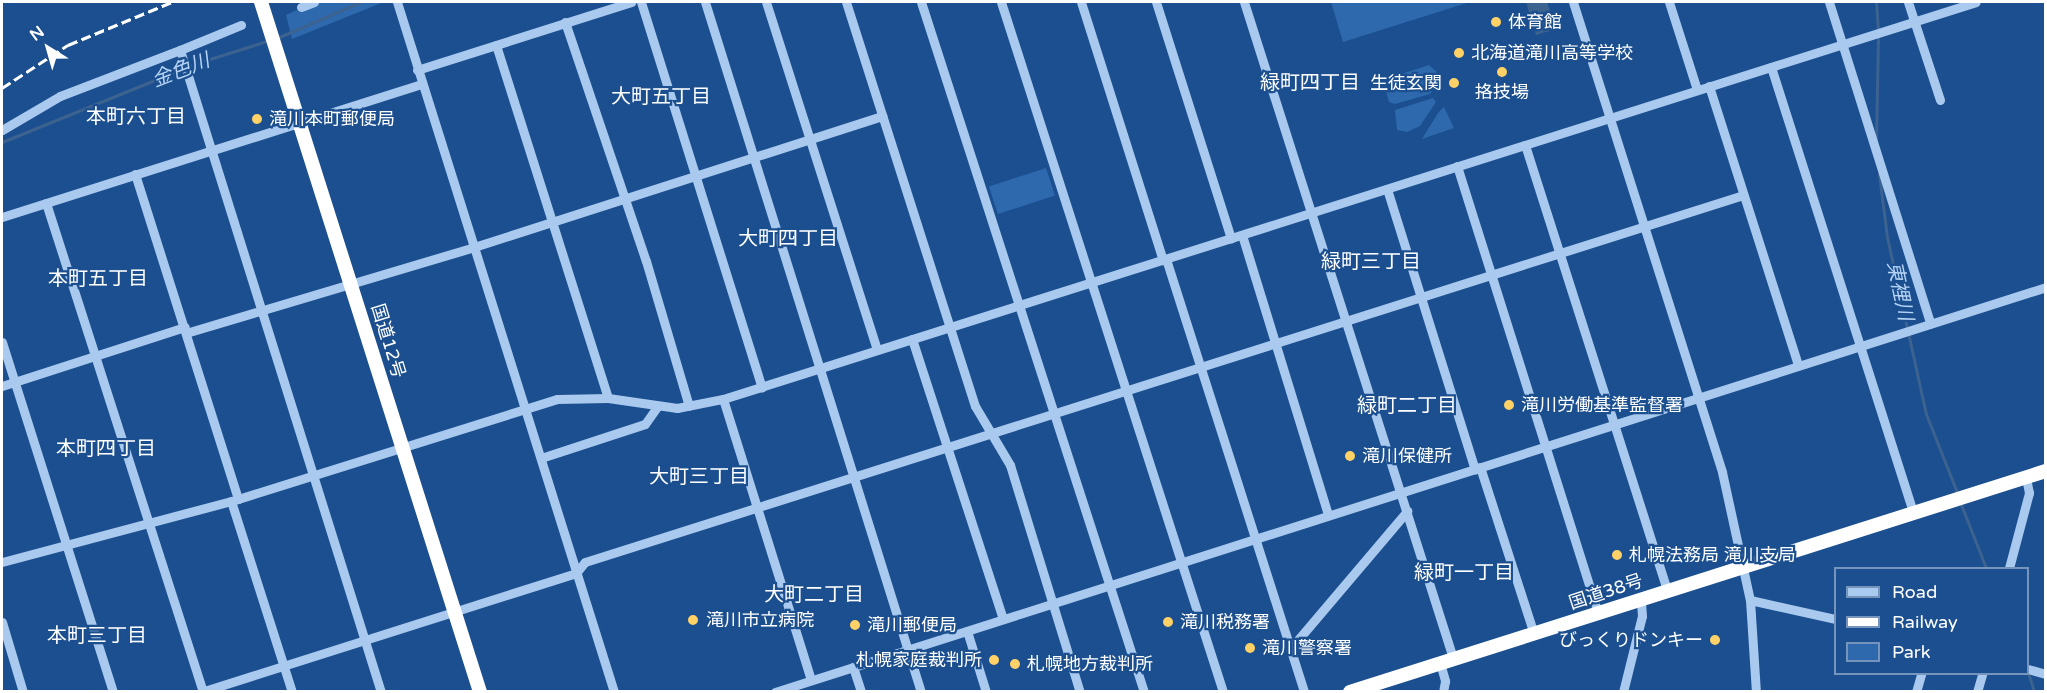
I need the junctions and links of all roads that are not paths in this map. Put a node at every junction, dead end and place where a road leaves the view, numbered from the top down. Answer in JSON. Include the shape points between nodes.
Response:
{"nodes":[{"id":1,"x":261,"y":2,"type":"edge"},
{"id":2,"x":314,"y":2,"type":"edge"},
{"id":3,"x":397,"y":2,"type":"edge"},
{"id":4,"x":632,"y":2,"type":"edge"},
{"id":5,"x":640,"y":2,"type":"edge"},
{"id":6,"x":705,"y":2,"type":"edge"},
{"id":7,"x":766,"y":2,"type":"edge"},
{"id":8,"x":846,"y":2,"type":"edge"},
{"id":9,"x":921,"y":2,"type":"edge"},
{"id":10,"x":1001,"y":2,"type":"edge"},
{"id":11,"x":1081,"y":2,"type":"edge"},
{"id":12,"x":1156,"y":2,"type":"edge"},
{"id":13,"x":1244,"y":2,"type":"edge"},
{"id":14,"x":1573,"y":2,"type":"edge"},
{"id":15,"x":1669,"y":2,"type":"edge"},
{"id":16,"x":1829,"y":2,"type":"edge"},
{"id":17,"x":1908,"y":2,"type":"edge"},
{"id":18,"x":1976,"y":2,"type":"edge"},
{"id":19,"x":301,"y":7,"type":"dead end"},
{"id":20,"x":1914,"y":21,"type":"junction"},
{"id":21,"x":565,"y":22,"type":"junction"},
{"id":22,"x":241,"y":25,"type":"dead end"},
{"id":23,"x":1842,"y":44,"type":"junction"},
{"id":24,"x":496,"y":45,"type":"junction"},
{"id":25,"x":180,"y":50,"type":"junction"},
{"id":26,"x":1771,"y":67,"type":"junction"},
{"id":27,"x":417,"y":70,"type":"junction"},
{"id":28,"x":421,"y":84,"type":"junction"},
{"id":29,"x":1709,"y":86,"type":"junction"},
{"id":30,"x":1697,"y":90,"type":"junction"},
{"id":31,"x":1940,"y":100,"type":"dead end"},
{"id":32,"x":883,"y":116,"type":"junction"},
{"id":33,"x":1610,"y":118,"type":"junction"},
{"id":34,"x":299,"y":122,"type":"junction"},
{"id":35,"x":2,"y":130,"type":"edge"},
{"id":36,"x":810,"y":140,"type":"junction"},
{"id":37,"x":1525,"y":145,"type":"junction"},
{"id":38,"x":212,"y":151,"type":"junction"},
{"id":39,"x":754,"y":158,"type":"junction"},
{"id":40,"x":1457,"y":166,"type":"junction"},
{"id":41,"x":135,"y":174,"type":"junction"},
{"id":42,"x":696,"y":177,"type":"junction"},
{"id":43,"x":1387,"y":189,"type":"junction"},
{"id":44,"x":1743,"y":195,"type":"junction"},
{"id":45,"x":624,"y":199,"type":"junction"},
{"id":46,"x":46,"y":203,"type":"junction"},
{"id":47,"x":1311,"y":212,"type":"junction"},
{"id":48,"x":2,"y":217,"type":"edge"},
{"id":49,"x":552,"y":222,"type":"junction"},
{"id":50,"x":1645,"y":227,"type":"junction"},
{"id":51,"x":1242,"y":235,"type":"junction"},
{"id":52,"x":1231,"y":238,"type":"junction"},
{"id":53,"x":474,"y":248,"type":"junction"},
{"id":54,"x":1561,"y":254,"type":"junction"},
{"id":55,"x":1164,"y":259,"type":"junction"},
{"id":56,"x":1492,"y":276,"type":"junction"},
{"id":57,"x":350,"y":282,"type":"junction"},
{"id":58,"x":1091,"y":282,"type":"junction"},
{"id":59,"x":2046,"y":287,"type":"edge"},
{"id":60,"x":1422,"y":298,"type":"junction"},
{"id":61,"x":1018,"y":306,"type":"junction"},
{"id":62,"x":263,"y":309,"type":"junction"},
{"id":63,"x":1347,"y":321,"type":"junction"},
{"id":64,"x":1930,"y":323,"type":"junction"},
{"id":65,"x":950,"y":328,"type":"junction"},
{"id":66,"x":186,"y":330,"type":"junction"},
{"id":67,"x":912,"y":339,"type":"junction"},
{"id":68,"x":2,"y":342,"type":"edge"},
{"id":69,"x":1274,"y":345,"type":"junction"},
{"id":70,"x":1860,"y":346,"type":"junction"},
{"id":71,"x":877,"y":350,"type":"junction"},
{"id":72,"x":96,"y":355,"type":"junction"},
{"id":73,"x":1798,"y":365,"type":"junction"},
{"id":74,"x":1202,"y":368,"type":"junction"},
{"id":75,"x":821,"y":369,"type":"junction"},
{"id":76,"x":14,"y":382,"type":"junction"},
{"id":77,"x":2,"y":386,"type":"edge"},
{"id":78,"x":762,"y":387,"type":"junction"},
{"id":79,"x":1128,"y":392,"type":"junction"},
{"id":80,"x":1699,"y":397,"type":"junction"},
{"id":81,"x":608,"y":398,"type":"junction"},
{"id":82,"x":723,"y":399,"type":"junction"},
{"id":83,"x":689,"y":406,"type":"junction"},
{"id":84,"x":657,"y":407,"type":"junction"},
{"id":85,"x":524,"y":409,"type":"junction"},
{"id":86,"x":1056,"y":414,"type":"junction"},
{"id":87,"x":1614,"y":424,"type":"junction"},
{"id":88,"x":991,"y":435,"type":"junction"},
{"id":89,"x":1545,"y":446,"type":"junction"},
{"id":90,"x":402,"y":447,"type":"junction"},
{"id":91,"x":947,"y":448,"type":"junction"},
{"id":92,"x":541,"y":458,"type":"junction"},
{"id":93,"x":1477,"y":468,"type":"junction"},
{"id":94,"x":2046,"y":471,"type":"edge"},
{"id":95,"x":316,"y":474,"type":"junction"},
{"id":96,"x":2026,"y":477,"type":"junction"},
{"id":97,"x":854,"y":480,"type":"junction"},
{"id":98,"x":1401,"y":493,"type":"junction"},
{"id":99,"x":234,"y":500,"type":"junction"},
{"id":100,"x":757,"y":509,"type":"junction"},
{"id":101,"x":1407,"y":511,"type":"junction"},
{"id":102,"x":1913,"y":513,"type":"junction"},
{"id":103,"x":1328,"y":515,"type":"junction"},
{"id":104,"x":149,"y":524,"type":"junction"},
{"id":105,"x":1256,"y":539,"type":"junction"},
{"id":106,"x":67,"y":545,"type":"junction"},
{"id":107,"x":2,"y":562,"type":"edge"},
{"id":108,"x":1182,"y":562,"type":"junction"},
{"id":109,"x":1745,"y":567,"type":"junction"},
{"id":110,"x":2009,"y":567,"type":"edge"},
{"id":111,"x":576,"y":573,"type":"junction"},
{"id":112,"x":1110,"y":585,"type":"junction"},
{"id":113,"x":1667,"y":591,"type":"junction"},
{"id":114,"x":1641,"y":600,"type":"junction"},
{"id":115,"x":1750,"y":600,"type":"junction"},
{"id":116,"x":1053,"y":603,"type":"junction"},
{"id":117,"x":455,"y":611,"type":"junction"},
{"id":118,"x":1598,"y":613,"type":"junction"},
{"id":119,"x":1002,"y":619,"type":"junction"},
{"id":120,"x":1834,"y":619,"type":"edge"},
{"id":121,"x":2,"y":622,"type":"edge"},
{"id":122,"x":968,"y":631,"type":"junction"},
{"id":123,"x":1534,"y":634,"type":"junction"},
{"id":124,"x":365,"y":640,"type":"junction"},
{"id":125,"x":1291,"y":648,"type":"junction"},
{"id":126,"x":908,"y":650,"type":"junction"},
{"id":127,"x":1447,"y":661,"type":"junction"},
{"id":128,"x":284,"y":666,"type":"junction"},
{"id":129,"x":854,"y":667,"type":"junction"},
{"id":130,"x":2029,"y":669,"type":"edge"},
{"id":131,"x":2046,"y":674,"type":"edge"},
{"id":132,"x":1921,"y":675,"type":"edge"},
{"id":133,"x":1982,"y":675,"type":"edge"},
{"id":134,"x":811,"y":680,"type":"junction"},
{"id":135,"x":202,"y":691,"type":"edge"},
{"id":136,"x":23,"y":692,"type":"edge"},
{"id":137,"x":113,"y":692,"type":"edge"},
{"id":138,"x":292,"y":692,"type":"edge"},
{"id":139,"x":381,"y":692,"type":"edge"},
{"id":140,"x":480,"y":692,"type":"edge"},
{"id":141,"x":614,"y":692,"type":"edge"},
{"id":142,"x":775,"y":692,"type":"edge"},
{"id":143,"x":861,"y":692,"type":"edge"},
{"id":144,"x":921,"y":692,"type":"edge"},
{"id":145,"x":986,"y":692,"type":"edge"},
{"id":146,"x":1080,"y":692,"type":"edge"},
{"id":147,"x":1144,"y":692,"type":"edge"},
{"id":148,"x":1223,"y":692,"type":"edge"},
{"id":149,"x":1304,"y":692,"type":"edge"},
{"id":150,"x":1350,"y":692,"type":"edge"},
{"id":151,"x":1443,"y":692,"type":"edge"},
{"id":152,"x":1623,"y":692,"type":"edge"},
{"id":153,"x":1756,"y":692,"type":"edge"},
{"id":154,"x":1916,"y":692,"type":"edge"},
{"id":155,"x":1977,"y":692,"type":"edge"}],
"edges":[{"from":1,"to":34,"type":"highway","name":"国道12号"},
{"from":2,"to":19,"type":"street"},
{"from":3,"to":27,"type":"street"},
{"from":4,"to":21,"type":"street"},
{"from":5,"to":42,"type":"street"},
{"from":6,"to":39,"type":"street"},
{"from":7,"to":36,"type":"street"},
{"from":8,"to":32,"type":"street"},
{"from":9,"to":61,"type":"street"},
{"from":10,"to":58,"type":"street"},
{"from":11,"to":55,"type":"street"},
{"from":12,"to":52,"type":"street"},
{"from":13,"to":47,"type":"street"},
{"from":14,"to":33,"type":"street"},
{"from":15,"to":30,"type":"street"},
{"from":16,"to":23,"type":"street"},
{"from":17,"to":20,"type":"street"},
{"from":18,"to":20,"type":"street"},
{"from":20,"to":23,"type":"street"},
{"from":20,"to":31,"type":"street"},
{"from":21,"to":24,"type":"street"},
{"from":21,"to":45,"type":"street"},
{"from":22,"to":25,"type":"street"},
{"from":23,"to":26,"type":"street"},
{"from":23,"to":64,"type":"street"},
{"from":24,"to":27,"type":"street"},
{"from":24,"to":49,"type":"street"},
{"from":25,"to":35,"type":"street","via":[[60,96]]},
{"from":25,"to":38,"type":"street"},
{"from":26,"to":29,"type":"street"},
{"from":26,"to":70,"type":"street"},
{"from":27,"to":28,"type":"street"},
{"from":28,"to":34,"type":"street"},
{"from":28,"to":53,"type":"street"},
{"from":29,"to":30,"type":"street"},
{"from":29,"to":44,"type":"street"},
{"from":30,"to":33,"type":"street"},
{"from":32,"to":36,"type":"street"},
{"from":32,"to":65,"type":"street"},
{"from":33,"to":37,"type":"street"},
{"from":33,"to":50,"type":"street"},
{"from":34,"to":38,"type":"street"},
{"from":34,"to":57,"type":"highway","name":"国道12号"},
{"from":36,"to":39,"type":"street"},
{"from":36,"to":71,"type":"street"},
{"from":37,"to":40,"type":"street"},
{"from":37,"to":54,"type":"street"},
{"from":38,"to":41,"type":"street"},
{"from":38,"to":62,"type":"street"},
{"from":39,"to":42,"type":"street"},
{"from":39,"to":75,"type":"street"},
{"from":40,"to":43,"type":"street"},
{"from":40,"to":56,"type":"street"},
{"from":41,"to":46,"type":"street"},
{"from":41,"to":66,"type":"street"},
{"from":42,"to":45,"type":"street"},
{"from":42,"to":78,"type":"street"},
{"from":43,"to":47,"type":"street"},
{"from":43,"to":60,"type":"street"},
{"from":44,"to":50,"type":"street"},
{"from":44,"to":73,"type":"street"},
{"from":45,"to":49,"type":"street"},
{"from":45,"to":83,"type":"street"},
{"from":46,"to":48,"type":"street"},
{"from":46,"to":72,"type":"street"},
{"from":47,"to":51,"type":"street"},
{"from":47,"to":63,"type":"street"},
{"from":49,"to":53,"type":"street"},
{"from":49,"to":81,"type":"street"},
{"from":50,"to":54,"type":"street"},
{"from":50,"to":80,"type":"street"},
{"from":51,"to":52,"type":"street"},
{"from":51,"to":69,"type":"street"},
{"from":52,"to":55,"type":"street"},
{"from":53,"to":57,"type":"street"},
{"from":53,"to":85,"type":"street"},
{"from":54,"to":56,"type":"street"},
{"from":54,"to":87,"type":"street"},
{"from":55,"to":58,"type":"street"},
{"from":55,"to":74,"type":"street"},
{"from":56,"to":60,"type":"street"},
{"from":56,"to":89,"type":"street"},
{"from":57,"to":62,"type":"street"},
{"from":57,"to":90,"type":"highway","name":"国道12号"},
{"from":58,"to":61,"type":"street"},
{"from":58,"to":79,"type":"street"},
{"from":59,"to":64,"type":"street"},
{"from":60,"to":63,"type":"street"},
{"from":60,"to":93,"type":"street"},
{"from":61,"to":65,"type":"street"},
{"from":61,"to":86,"type":"street"},
{"from":62,"to":66,"type":"street"},
{"from":62,"to":95,"type":"street"},
{"from":63,"to":69,"type":"street"},
{"from":63,"to":98,"type":"street"},
{"from":64,"to":70,"type":"street"},
{"from":65,"to":67,"type":"street"},
{"from":65,"to":88,"type":"street","via":[[975,406]]},
{"from":66,"to":72,"type":"street"},
{"from":66,"to":99,"type":"street"},
{"from":67,"to":71,"type":"street"},
{"from":67,"to":91,"type":"street"},
{"from":68,"to":76,"type":"street"},
{"from":69,"to":74,"type":"street"},
{"from":69,"to":103,"type":"street"},
{"from":70,"to":73,"type":"street"},
{"from":70,"to":102,"type":"street"},
{"from":71,"to":75,"type":"street"},
{"from":72,"to":76,"type":"street"},
{"from":72,"to":104,"type":"street"},
{"from":73,"to":80,"type":"street"},
{"from":74,"to":79,"type":"street"},
{"from":74,"to":105,"type":"street"},
{"from":75,"to":78,"type":"street"},
{"from":75,"to":97,"type":"street"},
{"from":76,"to":77,"type":"street"},
{"from":76,"to":106,"type":"street"},
{"from":78,"to":82,"type":"street"},
{"from":79,"to":86,"type":"street"},
{"from":79,"to":108,"type":"street"},
{"from":80,"to":87,"type":"street"},
{"from":80,"to":109,"type":"street"},
{"from":81,"to":84,"type":"street"},
{"from":81,"to":85,"type":"street","via":[[557,399]]},
{"from":82,"to":83,"type":"street"},
{"from":82,"to":100,"type":"street"},
{"from":83,"to":84,"type":"street"},
{"from":84,"to":92,"type":"street","via":[[645,424]]},
{"from":85,"to":90,"type":"street"},
{"from":85,"to":92,"type":"street"},
{"from":86,"to":88,"type":"street"},
{"from":86,"to":112,"type":"street"},
{"from":87,"to":89,"type":"street"},
{"from":87,"to":113,"type":"street"},
{"from":88,"to":91,"type":"street"},
{"from":88,"to":116,"type":"street","via":[[1010,465]]},
{"from":89,"to":93,"type":"street"},
{"from":89,"to":118,"type":"street"},
{"from":90,"to":95,"type":"street"},
{"from":90,"to":117,"type":"highway","name":"国道12号"},
{"from":91,"to":97,"type":"street"},
{"from":91,"to":119,"type":"street"},
{"from":92,"to":111,"type":"street"},
{"from":93,"to":98,"type":"street"},
{"from":93,"to":123,"type":"street"},
{"from":94,"to":96,"type":"highway","name":"国道38号"},
{"from":95,"to":99,"type":"street"},
{"from":95,"to":124,"type":"street"},
{"from":96,"to":102,"type":"highway","name":"国道38号"},
{"from":96,"to":110,"type":"street","via":[[2029,493]]},
{"from":97,"to":100,"type":"street"},
{"from":97,"to":126,"type":"street"},
{"from":98,"to":101,"type":"street"},
{"from":98,"to":103,"type":"street"},
{"from":99,"to":104,"type":"street"},
{"from":99,"to":128,"type":"street"},
{"from":100,"to":111,"type":"street","via":[[585,562]]},
{"from":100,"to":134,"type":"street"},
{"from":101,"to":125,"type":"street"},
{"from":101,"to":127,"type":"street"},
{"from":102,"to":109,"type":"highway","name":"国道38号"},
{"from":103,"to":105,"type":"street"},
{"from":104,"to":106,"type":"street"},
{"from":104,"to":135,"type":"street"},
{"from":105,"to":108,"type":"street"},
{"from":105,"to":125,"type":"street"},
{"from":106,"to":107,"type":"street"},
{"from":106,"to":137,"type":"street"},
{"from":108,"to":112,"type":"street"},
{"from":108,"to":148,"type":"street"},
{"from":109,"to":113,"type":"highway","name":"国道38号"},
{"from":109,"to":115,"type":"street"},
{"from":111,"to":117,"type":"street"},
{"from":111,"to":141,"type":"street"},
{"from":112,"to":116,"type":"street"},
{"from":112,"to":147,"type":"street"},
{"from":113,"to":114,"type":"highway","name":"国道38号"},
{"from":114,"to":118,"type":"highway","name":"国道38号"},
{"from":114,"to":152,"type":"street","via":[[1642,616]]},
{"from":115,"to":120,"type":"street"},
{"from":115,"to":153,"type":"street"},
{"from":116,"to":119,"type":"street"},
{"from":116,"to":146,"type":"street"},
{"from":117,"to":124,"type":"street"},
{"from":117,"to":140,"type":"highway","name":"国道12号"},
{"from":118,"to":123,"type":"highway","name":"国道38号"},
{"from":119,"to":122,"type":"street"},
{"from":121,"to":136,"type":"street"},
{"from":122,"to":126,"type":"street"},
{"from":122,"to":145,"type":"street"},
{"from":123,"to":127,"type":"highway","name":"国道38号"},
{"from":124,"to":128,"type":"street"},
{"from":124,"to":139,"type":"street"},
{"from":125,"to":149,"type":"street"},
{"from":126,"to":129,"type":"street"},
{"from":126,"to":144,"type":"street"},
{"from":127,"to":150,"type":"highway","name":"国道38号"},
{"from":127,"to":151,"type":"street"},
{"from":128,"to":135,"type":"street"},
{"from":128,"to":138,"type":"street"},
{"from":129,"to":134,"type":"street"},
{"from":129,"to":143,"type":"street"},
{"from":130,"to":131,"type":"street"},
{"from":132,"to":154,"type":"street"},
{"from":133,"to":155,"type":"street"},
{"from":134,"to":142,"type":"street"}]}
